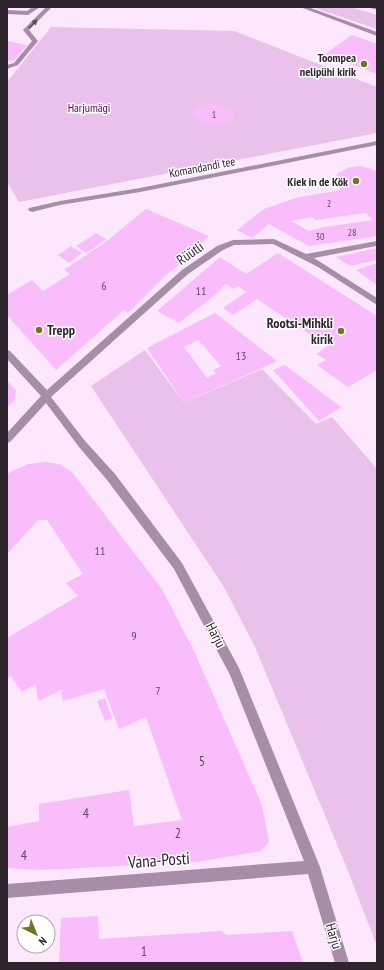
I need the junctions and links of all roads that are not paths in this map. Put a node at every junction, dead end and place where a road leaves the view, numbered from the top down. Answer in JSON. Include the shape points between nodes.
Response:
{"nodes":[{"id":1,"x":37,"y":7,"type":"edge"},
{"id":2,"x":49,"y":7,"type":"edge"},
{"id":3,"x":303,"y":7,"type":"edge"},
{"id":4,"x":373,"y":7,"type":"edge"},
{"id":5,"x":377,"y":8,"type":"edge"},
{"id":6,"x":7,"y":12,"type":"edge"},
{"id":7,"x":377,"y":34,"type":"edge"},
{"id":8,"x":7,"y":67,"type":"edge"},
{"id":9,"x":377,"y":143,"type":"edge"},
{"id":10,"x":32,"y":210,"type":"dead end"},
{"id":11,"x":376,"y":243,"type":"edge"},
{"id":12,"x":305,"y":257,"type":"junction"},
{"id":13,"x":377,"y":302,"type":"edge"},
{"id":14,"x":7,"y":353,"type":"edge"},
{"id":15,"x":46,"y":396,"type":"junction"},
{"id":16,"x":7,"y":439,"type":"edge"},
{"id":17,"x":313,"y":867,"type":"junction"},
{"id":18,"x":7,"y":891,"type":"edge"},
{"id":19,"x":342,"y":963,"type":"edge"}],
"edges":[{"from":1,"to":6,"type":"street","via":[[28,13]]},
{"from":8,"to":2,"type":"street","one_way":true,"via":[[16,64],[35,41],[26,30]]},
{"from":3,"to":7,"type":"street"},
{"from":4,"to":5,"type":"street"},
{"from":9,"to":10,"type":"street","name":"Komandandi tee"},
{"from":11,"to":12,"type":"street"},
{"from":12,"to":13,"type":"street","name":"Rüütli"},
{"from":12,"to":15,"type":"street","name":"Rüütli","via":[[274,241],[233,243],[220,248],[185,272]]},
{"from":14,"to":15,"type":"street","name":"Harju"},
{"from":15,"to":16,"type":"street","name":"Rüütli"},
{"from":15,"to":17,"type":"street","name":"Harju","via":[[178,566],[235,672]]},
{"from":17,"to":18,"type":"street","name":"Vana-Posti"},
{"from":17,"to":19,"type":"street","name":"Harju"}]}
